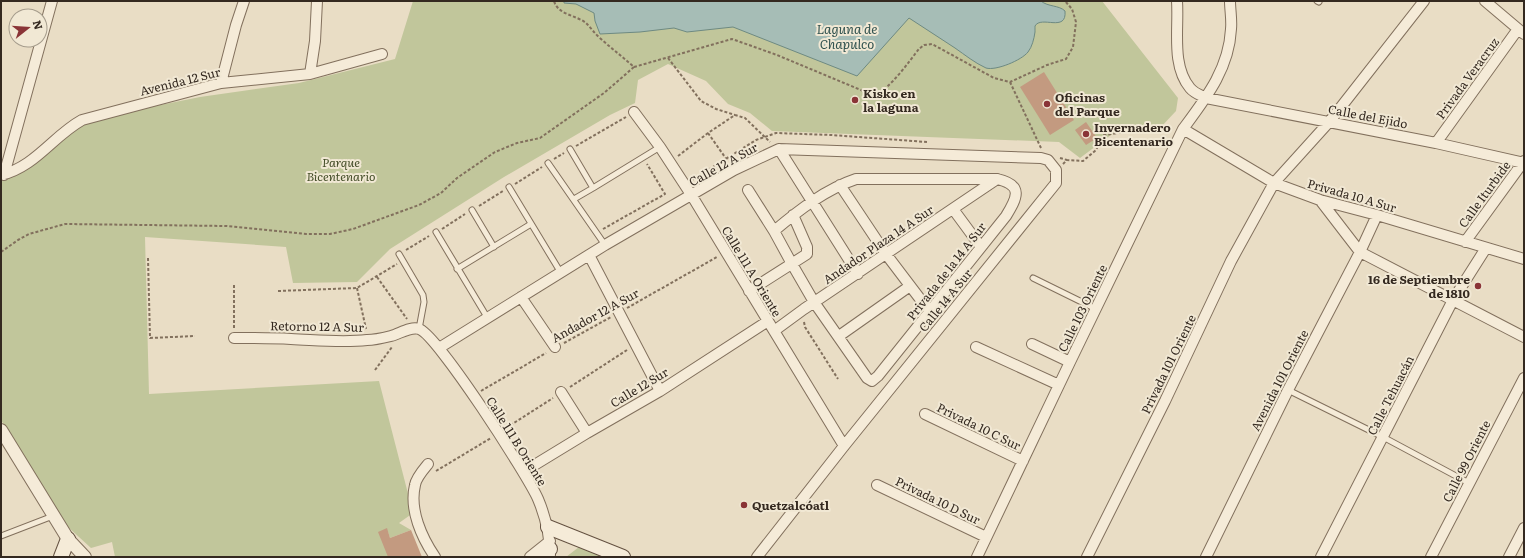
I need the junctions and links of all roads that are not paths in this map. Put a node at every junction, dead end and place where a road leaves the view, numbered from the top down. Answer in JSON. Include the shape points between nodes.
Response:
{"nodes":[{"id":1,"x":52,"y":1,"type":"edge"},
{"id":2,"x":244,"y":1,"type":"edge"},
{"id":3,"x":316,"y":1,"type":"edge"},
{"id":4,"x":1176,"y":1,"type":"edge"},
{"id":5,"x":1230,"y":1,"type":"edge"},
{"id":6,"x":1424,"y":1,"type":"edge"},
{"id":7,"x":1484,"y":1,"type":"edge"},
{"id":8,"x":1521,"y":31,"type":"edge"},
{"id":9,"x":382,"y":54,"type":"dead end"},
{"id":10,"x":310,"y":74,"type":"junction"},
{"id":11,"x":221,"y":83,"type":"junction"},
{"id":12,"x":1206,"y":98,"type":"junction"},
{"id":13,"x":634,"y":112,"type":"dead end"},
{"id":14,"x":1330,"y":122,"type":"junction"},
{"id":15,"x":1183,"y":129,"type":"junction"},
{"id":16,"x":1436,"y":143,"type":"junction"},
{"id":17,"x":660,"y":147,"type":"junction"},
{"id":18,"x":570,"y":149,"type":"dead end"},
{"id":19,"x":779,"y":149,"type":"junction"},
{"id":20,"x":1524,"y":162,"type":"edge"},
{"id":21,"x":548,"y":163,"type":"dead end"},
{"id":22,"x":1056,"y":170,"type":"joint"},
{"id":23,"x":2,"y":175,"type":"edge"},
{"id":24,"x":997,"y":179,"type":"junction"},
{"id":25,"x":1274,"y":184,"type":"junction"},
{"id":26,"x":840,"y":185,"type":"junction"},
{"id":27,"x":509,"y":187,"type":"dead end"},
{"id":28,"x":593,"y":188,"type":"junction"},
{"id":29,"x":748,"y":190,"type":"dead end"},
{"id":30,"x":692,"y":196,"type":"junction"},
{"id":31,"x":574,"y":198,"type":"junction"},
{"id":32,"x":1320,"y":200,"type":"junction"},
{"id":33,"x":812,"y":202,"type":"junction"},
{"id":34,"x":953,"y":209,"type":"junction"},
{"id":35,"x":472,"y":210,"type":"dead end"},
{"id":36,"x":793,"y":215,"type":"junction"},
{"id":37,"x":1377,"y":215,"type":"junction"},
{"id":38,"x":531,"y":224,"type":"junction"},
{"id":39,"x":774,"y":231,"type":"junction"},
{"id":40,"x":436,"y":232,"type":"dead end"},
{"id":41,"x":1465,"y":242,"type":"junction"},
{"id":42,"x":605,"y":245,"type":"junction"},
{"id":43,"x":494,"y":247,"type":"junction"},
{"id":44,"x":981,"y":247,"type":"junction"},
{"id":45,"x":1486,"y":248,"type":"junction"},
{"id":46,"x":1360,"y":252,"type":"junction"},
{"id":47,"x":400,"y":254,"type":"dead end"},
{"id":48,"x":886,"y":254,"type":"junction"},
{"id":49,"x":590,"y":255,"type":"junction"},
{"id":50,"x":1524,"y":259,"type":"edge"},
{"id":51,"x":792,"y":264,"type":"junction"},
{"id":52,"x":457,"y":269,"type":"junction"},
{"id":53,"x":561,"y":273,"type":"junction"},
{"id":54,"x":858,"y":274,"type":"junction"},
{"id":55,"x":1033,"y":278,"type":"dead end"},
{"id":56,"x":910,"y":286,"type":"junction"},
{"id":57,"x":749,"y":291,"type":"junction"},
{"id":58,"x":521,"y":297,"type":"junction"},
{"id":59,"x":1453,"y":300,"type":"junction"},
{"id":60,"x":814,"y":302,"type":"junction"},
{"id":61,"x":1096,"y":309,"type":"junction"},
{"id":62,"x":930,"y":312,"type":"junction"},
{"id":63,"x":487,"y":318,"type":"junction"},
{"id":64,"x":768,"y":321,"type":"junction"},
{"id":65,"x":417,"y":328,"type":"junction"},
{"id":66,"x":774,"y":331,"type":"junction"},
{"id":67,"x":839,"y":336,"type":"junction"},
{"id":68,"x":1524,"y":337,"type":"edge"},
{"id":69,"x":234,"y":338,"type":"road end"},
{"id":70,"x":1032,"y":344,"type":"dead end"},
{"id":71,"x":555,"y":347,"type":"road end"},
{"id":72,"x":976,"y":347,"type":"dead end"},
{"id":73,"x":439,"y":348,"type":"junction"},
{"id":74,"x":1070,"y":362,"type":"junction"},
{"id":75,"x":1524,"y":378,"type":"edge"},
{"id":76,"x":1059,"y":386,"type":"junction"},
{"id":77,"x":1288,"y":390,"type":"junction"},
{"id":78,"x":660,"y":391,"type":"junction"},
{"id":79,"x":561,"y":392,"type":"dead end"},
{"id":80,"x":925,"y":414,"type":"dead end"},
{"id":81,"x":1,"y":430,"type":"edge"},
{"id":82,"x":587,"y":433,"type":"junction"},
{"id":83,"x":1383,"y":437,"type":"junction"},
{"id":84,"x":844,"y":446,"type":"junction"},
{"id":85,"x":1023,"y":462,"type":"junction"},
{"id":86,"x":428,"y":464,"type":"dead end"},
{"id":87,"x":523,"y":472,"type":"junction"},
{"id":88,"x":1469,"y":483,"type":"junction"},
{"id":89,"x":877,"y":485,"type":"dead end"},
{"id":90,"x":53,"y":516,"type":"junction"},
{"id":91,"x":548,"y":527,"type":"junction"},
{"id":92,"x":1524,"y":528,"type":"edge"},
{"id":93,"x":1,"y":536,"type":"edge"},
{"id":94,"x":68,"y":538,"type":"junction"},
{"id":95,"x":986,"y":538,"type":"junction"},
{"id":96,"x":548,"y":551,"type":"edge"},
{"id":97,"x":61,"y":557,"type":"edge"},
{"id":98,"x":84,"y":557,"type":"edge"},
{"id":99,"x":435,"y":557,"type":"edge"},
{"id":100,"x":530,"y":557,"type":"edge"},
{"id":101,"x":623,"y":557,"type":"edge"},
{"id":102,"x":757,"y":557,"type":"edge"},
{"id":103,"x":977,"y":557,"type":"edge"},
{"id":104,"x":1087,"y":557,"type":"edge"},
{"id":105,"x":1206,"y":557,"type":"edge"},
{"id":106,"x":1321,"y":557,"type":"edge"},
{"id":107,"x":1431,"y":557,"type":"edge"},
{"id":108,"x":1509,"y":557,"type":"edge"}],
"edges":[{"from":1,"to":23,"type":"street"},
{"from":2,"to":11,"type":"street"},
{"from":3,"to":10,"type":"street","via":[[315,41]]},
{"from":4,"to":12,"type":"street","via":[[1177,46],[1181,71],[1190,88]]},
{"from":5,"to":12,"type":"street","name":"Calle 103 Oriente","via":[[1231,28],[1228,49],[1220,75]]},
{"from":6,"to":14,"type":"street","name":"Privada 101 Oriente"},
{"from":7,"to":8,"type":"street"},
{"from":8,"to":16,"type":"street","name":"Privada Veracruz"},
{"from":9,"to":10,"type":"street","name":"Avenida 12 Sur"},
{"from":10,"to":11,"type":"street","name":"Avenida 12 Sur"},
{"from":11,"to":23,"type":"street","name":"Avenida 12 Sur","via":[[82,120],[27,165]]},
{"from":12,"to":14,"type":"street","name":"Calle del Ejido"},
{"from":12,"to":15,"type":"street","name":"Calle 103 Oriente"},
{"from":13,"to":17,"type":"street","name":"Calle 111 A Oriente"},
{"from":14,"to":16,"type":"street","name":"Calle del Ejido"},
{"from":14,"to":25,"type":"street","name":"Privada 101 Oriente"},
{"from":15,"to":25,"type":"street","name":"Privada 10 A Sur"},
{"from":15,"to":61,"type":"street","name":"Calle 103 Oriente"},
{"from":16,"to":20,"type":"street","name":"Calle del Ejido"},
{"from":17,"to":28,"type":"lane"},
{"from":17,"to":30,"type":"street","name":"Calle 111 A Oriente"},
{"from":18,"to":28,"type":"lane"},
{"from":19,"to":22,"type":"street","name":"Calle 12 A Sur","via":[[1041,158],[1048,160]]},
{"from":19,"to":30,"type":"street","name":"Calle 12 A Sur","via":[[734,170]]},
{"from":19,"to":33,"type":"street"},
{"from":20,"to":41,"type":"street","name":"Calle Iturbide"},
{"from":21,"to":31,"type":"lane"},
{"from":22,"to":84,"type":"street","name":"Calle 14 A Sur","via":[[1056,183]]},
{"from":24,"to":26,"type":"street","via":[[861,179]]},
{"from":24,"to":34,"type":"street","name":"Andador Plaza 14 A Sur"},
{"from":24,"to":44,"type":"street","name":"Privada de la 14 A Sur","via":[[1013,185],[1016,197],[1006,216]]},
{"from":25,"to":32,"type":"street","name":"Privada 10 A Sur"},
{"from":25,"to":104,"type":"street","name":"Privada 101 Oriente","via":[[1231,261]]},
{"from":26,"to":33,"type":"street"},
{"from":26,"to":48,"type":"street"},
{"from":27,"to":38,"type":"lane"},
{"from":28,"to":31,"type":"lane"},
{"from":29,"to":39,"type":"street"},
{"from":30,"to":42,"type":"street","name":"Calle 12 A Sur"},
{"from":30,"to":57,"type":"street","name":"Calle 111 A Oriente"},
{"from":31,"to":42,"type":"lane"},
{"from":32,"to":37,"type":"street","name":"Privada 10 A Sur"},
{"from":32,"to":46,"type":"street"},
{"from":33,"to":36,"type":"street"},
{"from":33,"to":54,"type":"street"},
{"from":34,"to":44,"type":"street"},
{"from":34,"to":48,"type":"street","name":"Andador Plaza 14 A Sur"},
{"from":35,"to":43,"type":"lane"},
{"from":36,"to":39,"type":"street"},
{"from":36,"to":51,"type":"street","via":[[808,252]]},
{"from":37,"to":41,"type":"street","name":"Privada 10 A Sur"},
{"from":37,"to":46,"type":"street","name":"Avenida 101 Oriente"},
{"from":38,"to":43,"type":"lane"},
{"from":38,"to":53,"type":"lane"},
{"from":39,"to":51,"type":"street"},
{"from":40,"to":52,"type":"lane"},
{"from":41,"to":45,"type":"street","name":"Privada 10 A Sur"},
{"from":42,"to":49,"type":"street","name":"Calle 12 A Sur"},
{"from":43,"to":52,"type":"lane"},
{"from":44,"to":62,"type":"street","name":"Privada de la 14 A Sur"},
{"from":45,"to":50,"type":"street","name":"Privada 10 A Sur"},
{"from":45,"to":59,"type":"street","name":"Calle Tehuacán"},
{"from":46,"to":59,"type":"street"},
{"from":46,"to":77,"type":"street","name":"Avenida 101 Oriente"},
{"from":47,"to":65,"type":"lane","via":[[424,299]]},
{"from":48,"to":54,"type":"street","name":"Andador Plaza 14 A Sur"},
{"from":48,"to":56,"type":"street"},
{"from":49,"to":53,"type":"street","name":"Calle 12 A Sur"},
{"from":49,"to":78,"type":"street"},
{"from":51,"to":57,"type":"street"},
{"from":51,"to":60,"type":"street"},
{"from":52,"to":63,"type":"lane"},
{"from":53,"to":58,"type":"street","name":"Calle 12 A Sur"},
{"from":54,"to":60,"type":"street","name":"Andador Plaza 14 A Sur"},
{"from":55,"to":61,"type":"lane"},
{"from":56,"to":62,"type":"street"},
{"from":56,"to":67,"type":"street"},
{"from":57,"to":64,"type":"street","name":"Calle 111 A Oriente"},
{"from":58,"to":63,"type":"street","name":"Calle 12 A Sur"},
{"from":58,"to":71,"type":"street"},
{"from":59,"to":68,"type":"street"},
{"from":59,"to":83,"type":"street","name":"Calle Tehuacán"},
{"from":60,"to":66,"type":"street","name":"Andador Plaza 14 A Sur"},
{"from":60,"to":67,"type":"street"},
{"from":61,"to":74,"type":"street","name":"Calle 103 Oriente"},
{"from":62,"to":67,"type":"street","name":"Privada de la 14 A Sur","via":[[872,381],[867,378]]},
{"from":63,"to":73,"type":"street","name":"Calle 12 A Sur"},
{"from":64,"to":66,"type":"street","name":"Calle 111 A Oriente"},
{"from":64,"to":78,"type":"street","name":"Calle 12 Sur"},
{"from":65,"to":69,"type":"street","name":"Retorno 12 A Sur","via":[[390,336],[347,342]]},
{"from":65,"to":73,"type":"street","via":[[424,331]]},
{"from":66,"to":84,"type":"street","name":"Calle 111 A Oriente"},
{"from":70,"to":74,"type":"street"},
{"from":72,"to":76,"type":"street"},
{"from":73,"to":87,"type":"street","name":"Calle 111 B Oriente","via":[[474,396]]},
{"from":74,"to":76,"type":"street","name":"Calle 103 Oriente"},
{"from":75,"to":88,"type":"street","name":"Calle 99 Oriente"},
{"from":76,"to":85,"type":"street","name":"Calle 103 Oriente"},
{"from":77,"to":83,"type":"lane"},
{"from":77,"to":105,"type":"street","name":"Avenida 101 Oriente"},
{"from":78,"to":82,"type":"street","name":"Calle 12 Sur"},
{"from":79,"to":82,"type":"street"},
{"from":80,"to":85,"type":"street","name":"Privada 10 C Sur"},
{"from":81,"to":90,"type":"street"},
{"from":82,"to":87,"type":"street","name":"Calle 12 Sur"},
{"from":83,"to":88,"type":"lane"},
{"from":83,"to":106,"type":"street","name":"Calle Tehuacán"},
{"from":84,"to":102,"type":"street","name":"Calle 14 A Sur"},
{"from":85,"to":95,"type":"street","name":"Calle 103 Oriente"},
{"from":86,"to":99,"type":"street","via":[[415,484],[414,505],[421,531]]},
{"from":87,"to":91,"type":"street","name":"Calle 111 B Oriente","via":[[538,499]]},
{"from":88,"to":107,"type":"street","name":"Calle 99 Oriente"},
{"from":89,"to":95,"type":"street","name":"Privada 10 D Sur"},
{"from":90,"to":93,"type":"lane"},
{"from":90,"to":94,"type":"street"},
{"from":91,"to":96,"type":"street","name":"Calle 111 B Oriente"},
{"from":91,"to":101,"type":"main road"},
{"from":92,"to":108,"type":"street"},
{"from":94,"to":97,"type":"main road"},
{"from":94,"to":98,"type":"street"},
{"from":95,"to":103,"type":"street","name":"Calle 103 Oriente"},
{"from":96,"to":100,"type":"street"}]}
